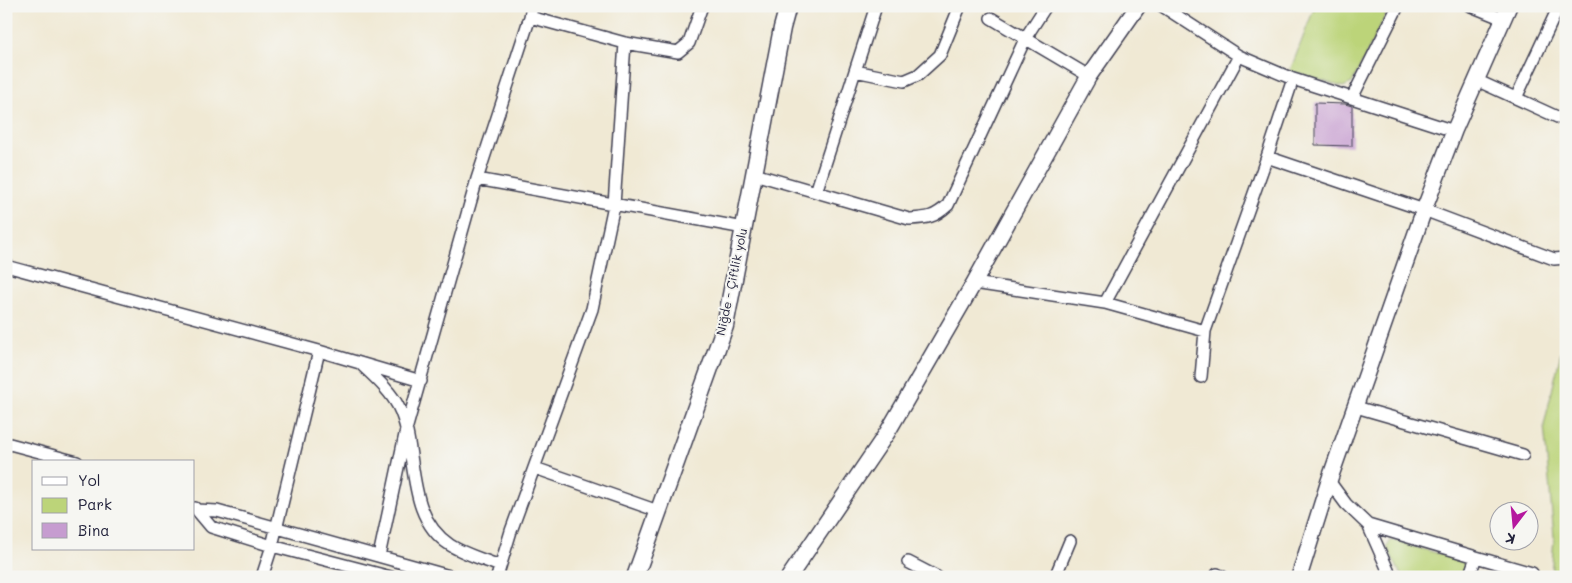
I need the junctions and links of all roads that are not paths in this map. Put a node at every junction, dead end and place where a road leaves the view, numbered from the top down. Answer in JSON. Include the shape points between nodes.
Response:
{"nodes":[{"id":1,"x":702,"y":6,"type":"edge"},
{"id":2,"x":788,"y":6,"type":"edge"},
{"id":3,"x":876,"y":6,"type":"edge"},
{"id":4,"x":960,"y":6,"type":"edge"},
{"id":5,"x":1046,"y":6,"type":"edge"},
{"id":6,"x":1138,"y":6,"type":"edge"},
{"id":7,"x":1162,"y":6,"type":"edge"},
{"id":8,"x":1398,"y":6,"type":"edge"},
{"id":9,"x":1471,"y":6,"type":"edge"},
{"id":10,"x":1559,"y":6,"type":"edge"},
{"id":11,"x":531,"y":12,"type":"edge"},
{"id":12,"x":1506,"y":13,"type":"edge"},
{"id":13,"x":991,"y":18,"type":"dead end"},
{"id":14,"x":1026,"y":37,"type":"junction"},
{"id":15,"x":625,"y":43,"type":"junction"},
{"id":16,"x":1239,"y":56,"type":"junction"},
{"id":17,"x":855,"y":71,"type":"junction"},
{"id":18,"x":1089,"y":76,"type":"junction"},
{"id":19,"x":1293,"y":79,"type":"junction"},
{"id":20,"x":1476,"y":80,"type":"junction"},
{"id":21,"x":1352,"y":98,"type":"junction"},
{"id":22,"x":1516,"y":98,"type":"junction"},
{"id":23,"x":1566,"y":121,"type":"edge"},
{"id":24,"x":1454,"y":131,"type":"junction"},
{"id":25,"x":1267,"y":157,"type":"junction"},
{"id":26,"x":754,"y":174,"type":"junction"},
{"id":27,"x":477,"y":179,"type":"junction"},
{"id":28,"x":816,"y":192,"type":"junction"},
{"id":29,"x":614,"y":205,"type":"junction"},
{"id":30,"x":1424,"y":210,"type":"junction"},
{"id":31,"x":744,"y":228,"type":"junction"},
{"id":32,"x":1566,"y":258,"type":"edge"},
{"id":33,"x":6,"y":266,"type":"edge"},
{"id":34,"x":974,"y":283,"type":"junction"},
{"id":35,"x":1105,"y":303,"type":"junction"},
{"id":36,"x":1205,"y":331,"type":"junction"},
{"id":37,"x":319,"y":351,"type":"junction"},
{"id":38,"x":358,"y":362,"type":"junction"},
{"id":39,"x":1201,"y":377,"type":"dead end"},
{"id":40,"x":421,"y":381,"type":"junction"},
{"id":41,"x":1356,"y":407,"type":"junction"},
{"id":42,"x":406,"y":430,"type":"junction"},
{"id":43,"x":6,"y":442,"type":"edge"},
{"id":44,"x":1523,"y":455,"type":"dead end"},
{"id":45,"x":70,"y":460,"type":"edge"},
{"id":46,"x":535,"y":468,"type":"junction"},
{"id":47,"x":1329,"y":481,"type":"junction"},
{"id":48,"x":195,"y":509,"type":"edge"},
{"id":49,"x":658,"y":510,"type":"junction"},
{"id":50,"x":1368,"y":525,"type":"junction"},
{"id":51,"x":276,"y":528,"type":"junction"},
{"id":52,"x":1070,"y":541,"type":"dead end"},
{"id":53,"x":272,"y":546,"type":"junction"},
{"id":54,"x":379,"y":556,"type":"junction"},
{"id":55,"x":1476,"y":557,"type":"junction"},
{"id":56,"x":908,"y":562,"type":"dead end"},
{"id":57,"x":498,"y":571,"type":"edge"},
{"id":58,"x":1532,"y":573,"type":"dead end"},
{"id":59,"x":262,"y":577,"type":"edge"},
{"id":60,"x":391,"y":577,"type":"edge"},
{"id":61,"x":453,"y":577,"type":"edge"},
{"id":62,"x":635,"y":577,"type":"edge"},
{"id":63,"x":788,"y":577,"type":"edge"},
{"id":64,"x":937,"y":577,"type":"edge"},
{"id":65,"x":1055,"y":577,"type":"edge"},
{"id":66,"x":1216,"y":577,"type":"edge"},
{"id":67,"x":1224,"y":577,"type":"edge"},
{"id":68,"x":1299,"y":577,"type":"edge"},
{"id":69,"x":1391,"y":577,"type":"edge"},
{"id":70,"x":1469,"y":577,"type":"edge"}],
"edges":[{"from":1,"to":15,"type":"street","via":[[689,43],[678,52]]},
{"from":2,"to":26,"type":"main road","name":"Niğde - Çiftlik yolu"},
{"from":3,"to":17,"type":"street"},
{"from":4,"to":17,"type":"street","via":[[940,55],[918,75],[904,81]]},
{"from":5,"to":14,"type":"street"},
{"from":6,"to":18,"type":"street"},
{"from":7,"to":16,"type":"street"},
{"from":8,"to":21,"type":"street"},
{"from":9,"to":12,"type":"street"},
{"from":10,"to":22,"type":"street"},
{"from":11,"to":15,"type":"street"},
{"from":11,"to":27,"type":"street"},
{"from":12,"to":20,"type":"street"},
{"from":13,"to":14,"type":"street"},
{"from":14,"to":18,"type":"street"},
{"from":14,"to":28,"type":"street","via":[[948,205],[938,214],[909,219]]},
{"from":15,"to":29,"type":"street"},
{"from":16,"to":19,"type":"street"},
{"from":16,"to":35,"type":"street"},
{"from":17,"to":28,"type":"street"},
{"from":18,"to":34,"type":"street"},
{"from":19,"to":21,"type":"street"},
{"from":19,"to":25,"type":"street"},
{"from":20,"to":22,"type":"street"},
{"from":20,"to":24,"type":"street"},
{"from":21,"to":24,"type":"street"},
{"from":22,"to":23,"type":"street"},
{"from":24,"to":30,"type":"street"},
{"from":25,"to":30,"type":"street"},
{"from":25,"to":36,"type":"street"},
{"from":26,"to":28,"type":"street"},
{"from":26,"to":31,"type":"main road","name":"Niğde - Çiftlik yolu"},
{"from":27,"to":29,"type":"street"},
{"from":27,"to":40,"type":"street"},
{"from":29,"to":31,"type":"street"},
{"from":29,"to":46,"type":"street","via":[[592,309]]},
{"from":30,"to":32,"type":"street","via":[[1554,259]]},
{"from":30,"to":41,"type":"street"},
{"from":31,"to":49,"type":"main road","name":"Niğde - Çiftlik yolu","via":[[725,326]]},
{"from":33,"to":37,"type":"street"},
{"from":34,"to":35,"type":"street"},
{"from":34,"to":63,"type":"street","via":[[887,433]]},
{"from":35,"to":36,"type":"street"},
{"from":36,"to":39,"type":"street"},
{"from":37,"to":38,"type":"street"},
{"from":37,"to":51,"type":"street"},
{"from":38,"to":40,"type":"street"},
{"from":38,"to":42,"type":"street","via":[[391,396]]},
{"from":40,"to":42,"type":"street"},
{"from":41,"to":44,"type":"street"},
{"from":41,"to":47,"type":"street"},
{"from":42,"to":54,"type":"street"},
{"from":42,"to":57,"type":"street","via":[[413,477],[425,517],[451,546]]},
{"from":43,"to":45,"type":"street"},
{"from":46,"to":49,"type":"street"},
{"from":46,"to":57,"type":"street"},
{"from":47,"to":50,"type":"street","via":[[1346,504]]},
{"from":47,"to":68,"type":"street"},
{"from":48,"to":51,"type":"street","via":[[217,511]]},
{"from":48,"to":53,"type":"street","via":[[211,527]]},
{"from":49,"to":62,"type":"main road","name":"Niğde - Çiftlik yolu"},
{"from":50,"to":55,"type":"street"},
{"from":50,"to":69,"type":"street"},
{"from":51,"to":53,"type":"street"},
{"from":51,"to":54,"type":"street"},
{"from":52,"to":65,"type":"street"},
{"from":53,"to":59,"type":"street"},
{"from":53,"to":60,"type":"street"},
{"from":54,"to":61,"type":"street"},
{"from":55,"to":58,"type":"street"},
{"from":55,"to":70,"type":"street"},
{"from":56,"to":64,"type":"street"},
{"from":66,"to":67,"type":"street","via":[[1217,574]]}]}
